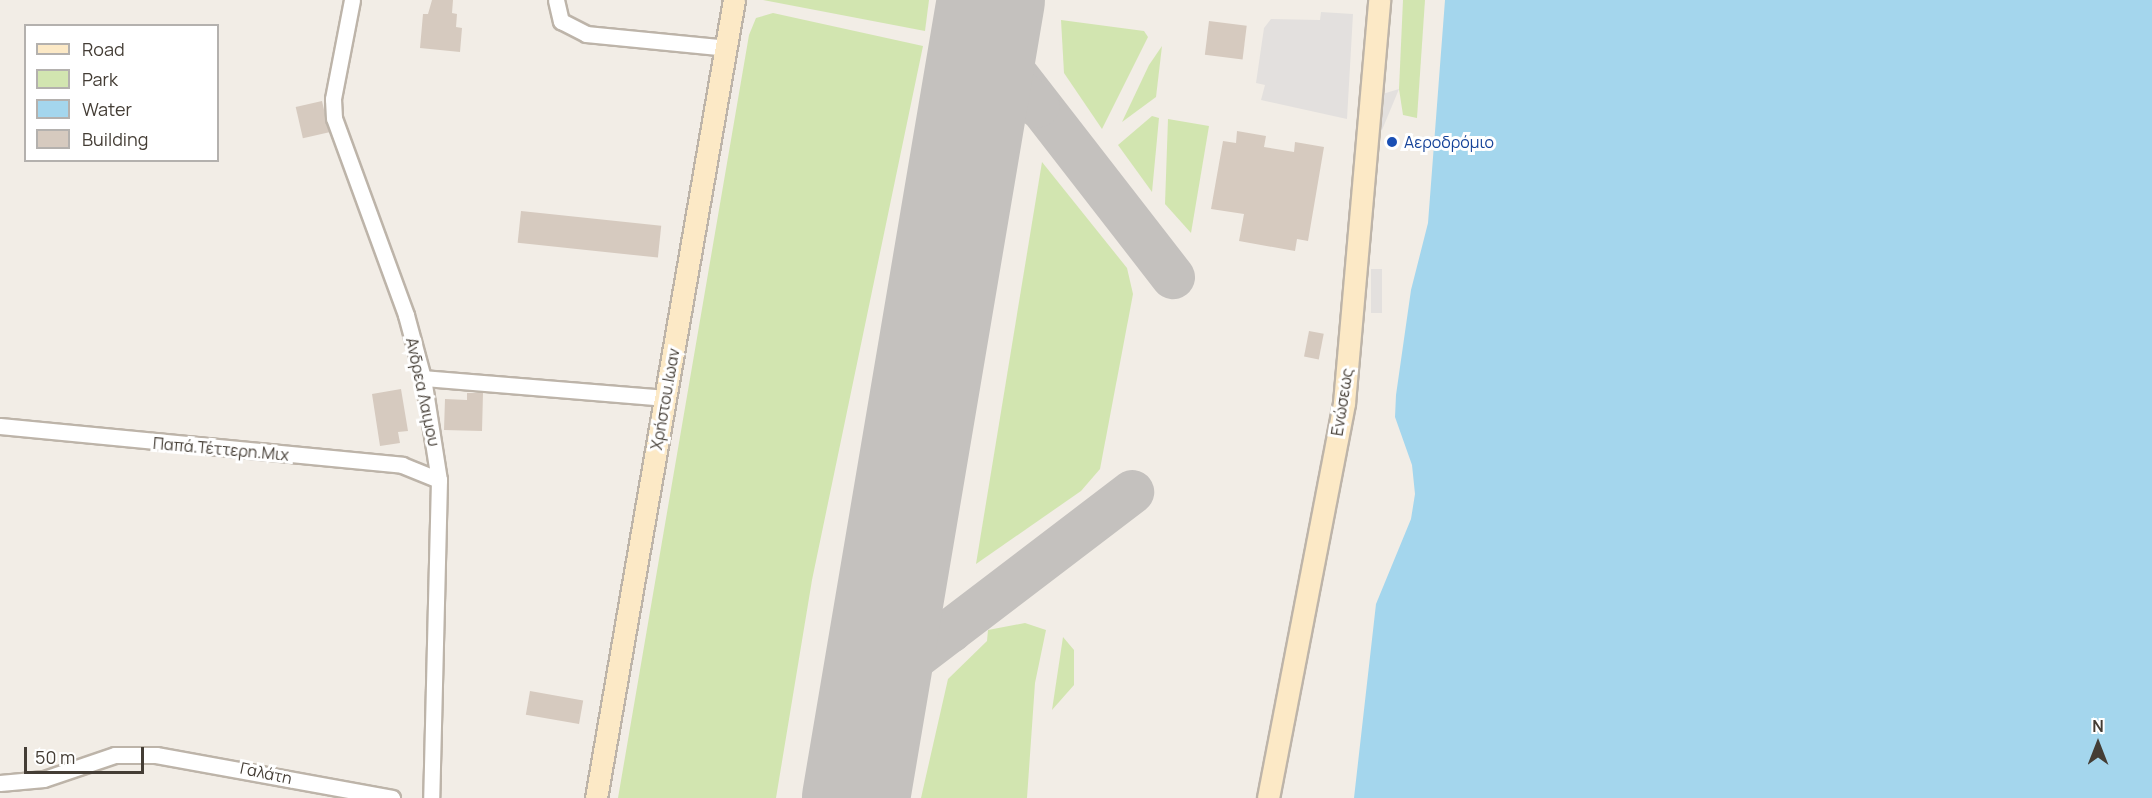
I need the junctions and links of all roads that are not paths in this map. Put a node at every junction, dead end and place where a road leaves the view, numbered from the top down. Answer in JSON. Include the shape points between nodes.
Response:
{"nodes":[{"id":1,"x":352,"y":0,"type":"edge"},
{"id":2,"x":556,"y":0,"type":"edge"},
{"id":3,"x":734,"y":0,"type":"edge"},
{"id":4,"x":1379,"y":0,"type":"edge"},
{"id":5,"x":728,"y":48,"type":"junction"},
{"id":6,"x":423,"y":378,"type":"junction"},
{"id":7,"x":665,"y":398,"type":"junction"},
{"id":8,"x":0,"y":426,"type":"edge"},
{"id":9,"x":439,"y":480,"type":"junction"},
{"id":10,"x":0,"y":783,"type":"edge"},
{"id":11,"x":392,"y":798,"type":"edge"},
{"id":12,"x":431,"y":798,"type":"edge"},
{"id":13,"x":596,"y":798,"type":"edge"},
{"id":14,"x":1268,"y":798,"type":"edge"}],
"edges":[{"from":1,"to":6,"type":"street","name":"Ανδρεα Λαιμου","via":[[333,99],[334,118],[406,315]]},
{"from":2,"to":5,"type":"street","via":[[561,21],[586,34]]},
{"from":3,"to":5,"type":"street","name":"Χρήστου.Ιωαν"},
{"from":4,"to":14,"type":"street","name":"Ενώσεως","via":[[1344,403]]},
{"from":5,"to":7,"type":"street","name":"Χρήστου.Ιωαν"},
{"from":6,"to":7,"type":"street"},
{"from":6,"to":9,"type":"street","name":"Ανδρεα Λαιμου"},
{"from":7,"to":13,"type":"street","name":"Χρήστου.Ιωαν"},
{"from":8,"to":9,"type":"street","name":"Παπά.Τέττερη.Μιχ","via":[[402,465]]},
{"from":9,"to":12,"type":"street","name":"Ανδρεα Λαιμου"},
{"from":10,"to":11,"type":"street","name":"Γαλάτη","via":[[44,779],[115,755],[156,755]]}]}
